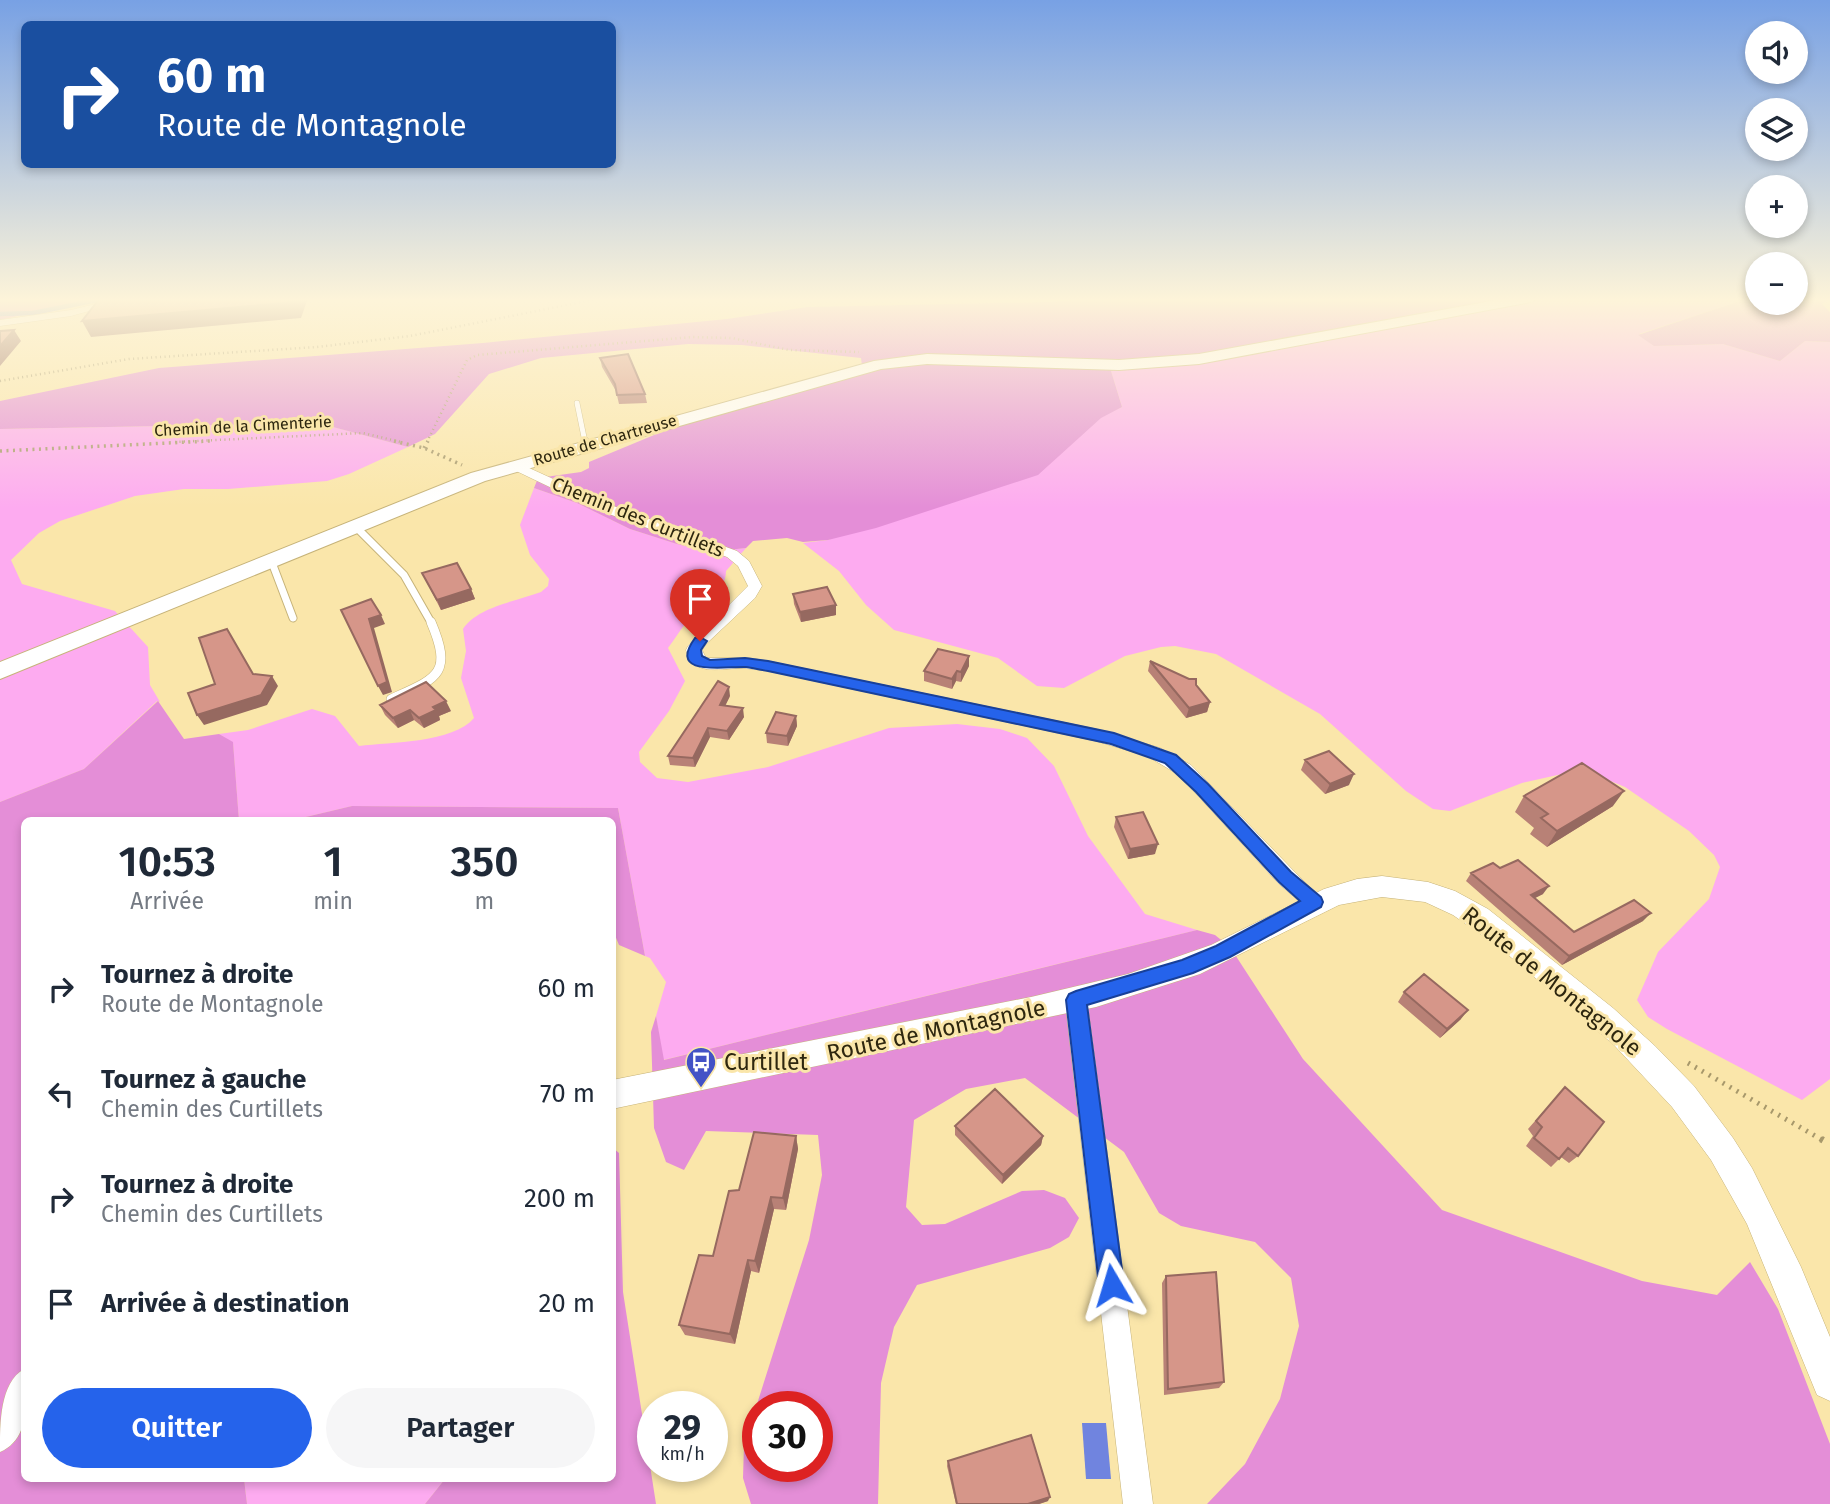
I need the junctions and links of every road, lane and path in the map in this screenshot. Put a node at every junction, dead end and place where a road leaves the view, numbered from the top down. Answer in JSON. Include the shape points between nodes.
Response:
{"nodes":[{"id":1,"x":75,"y":368,"type":"edge"},
{"id":2,"x":463,"y":368,"type":"edge"},
{"id":3,"x":868,"y":368,"type":"edge"},
{"id":4,"x":0,"y":381,"type":"edge"},
{"id":5,"x":577,"y":402,"type":"dead end"},
{"id":6,"x":586,"y":445,"type":"junction"},
{"id":7,"x":424,"y":448,"type":"junction"},
{"id":8,"x":0,"y":451,"type":"edge"},
{"id":9,"x":516,"y":466,"type":"junction"},
{"id":10,"x":478,"y":477,"type":"junction"},
{"id":11,"x":355,"y":526,"type":"junction"},
{"id":12,"x":271,"y":560,"type":"junction"},
{"id":13,"x":293,"y":618,"type":"dead end"},
{"id":14,"x":0,"y":671,"type":"edge"},
{"id":15,"x":383,"y":704,"type":"edge"},
{"id":16,"x":1314,"y":902,"type":"junction"},
{"id":17,"x":1076,"y":1000,"type":"junction"},
{"id":18,"x":1639,"y":1048,"type":"junction"},
{"id":19,"x":616,"y":1094,"type":"edge"},
{"id":20,"x":1830,"y":1144,"type":"edge"},
{"id":21,"x":1830,"y":1382,"type":"edge"},
{"id":22,"x":21,"y":1394,"type":"edge"},
{"id":23,"x":0,"y":1433,"type":"edge"},
{"id":24,"x":1138,"y":1504,"type":"edge"}],
"edges":[{"from":1,"to":4,"type":"path"},
{"from":2,"to":7,"type":"path"},
{"from":3,"to":6,"type":"main road","name":"Route de Chartreuse"},
{"from":5,"to":6,"type":"lane"},
{"from":6,"to":9,"type":"main road","name":"Route de Chartreuse"},
{"from":7,"to":8,"type":"path","name":"Chemin de la Cimenterie","via":[[379,435],[341,433]]},
{"from":7,"to":10,"type":"path","name":"Chemin de la Cimenterie","via":[[468,467]]},
{"from":9,"to":10,"type":"main road","name":"Route de Chartreuse"},
{"from":9,"to":16,"type":"street","name":"Chemin des Curtillets","via":[[603,507],[732,554],[744,564],[755,586],[750,596],[700,641],[694,650],[699,662],[768,666],[1145,748],[1185,770]]},
{"from":10,"to":11,"type":"main road","name":"Route de Chartreuse"},
{"from":11,"to":12,"type":"main road","name":"Route de Chartreuse"},
{"from":11,"to":15,"type":"lane","via":[[407,578],[426,608],[442,650],[439,670]]},
{"from":12,"to":13,"type":"lane"},
{"from":12,"to":14,"type":"main road","name":"Route de Chartreuse"},
{"from":16,"to":17,"type":"street","name":"Route de Montagnole","via":[[1198,962]]},
{"from":16,"to":18,"type":"street","name":"Route de Montagnole","via":[[1387,887],[1431,893],[1454,902],[1487,923]]},
{"from":17,"to":19,"type":"street","name":"Route de Montagnole"},
{"from":17,"to":24,"type":"street"},
{"from":18,"to":20,"type":"path","via":[[1692,1064]]},
{"from":18,"to":21,"type":"street","name":"Route de Montagnole","via":[[1702,1119],[1736,1172],[1771,1239]]},
{"from":22,"to":23,"type":"street"}]}
